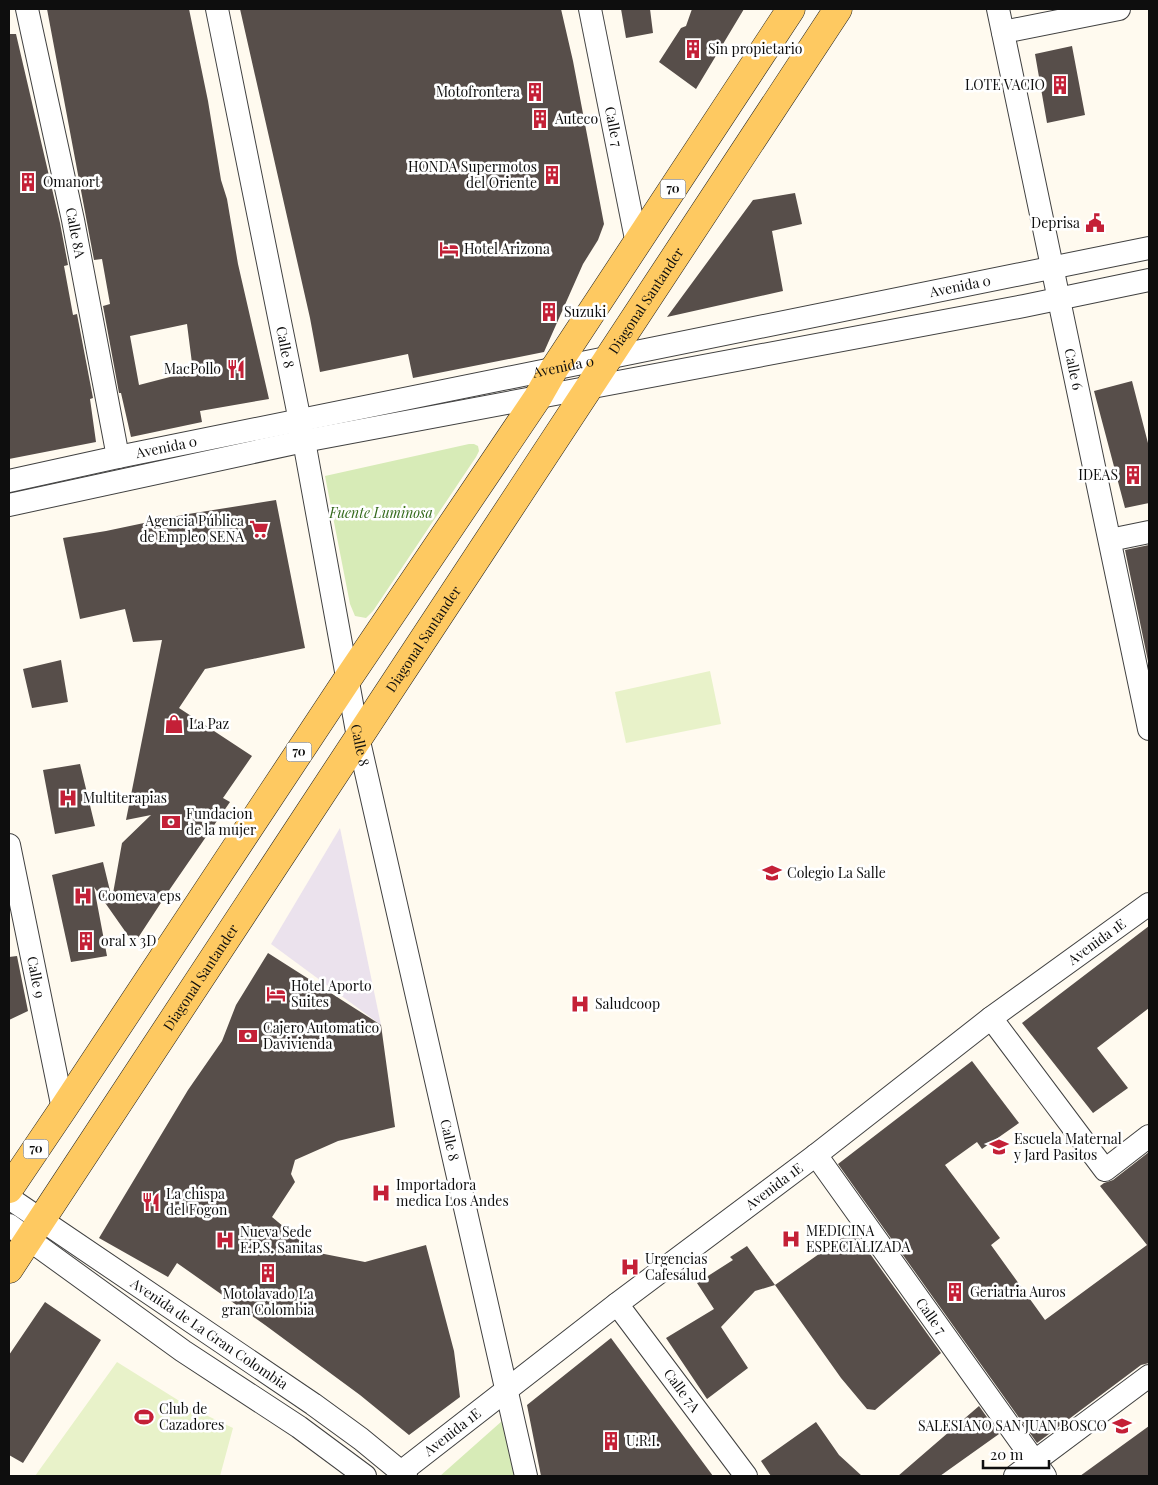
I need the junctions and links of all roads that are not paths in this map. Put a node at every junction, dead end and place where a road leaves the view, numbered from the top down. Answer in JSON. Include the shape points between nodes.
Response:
{"nodes":[{"id":1,"x":27,"y":9,"type":"edge"},
{"id":2,"x":218,"y":9,"type":"edge"},
{"id":3,"x":590,"y":9,"type":"edge"},
{"id":4,"x":790,"y":9,"type":"edge"},
{"id":5,"x":838,"y":9,"type":"edge"},
{"id":6,"x":998,"y":9,"type":"edge"},
{"id":7,"x":1119,"y":9,"type":"edge"},
{"id":8,"x":1003,"y":32,"type":"junction"},
{"id":9,"x":637,"y":244,"type":"junction"},
{"id":10,"x":1149,"y":248,"type":"edge"},
{"id":11,"x":1052,"y":269,"type":"junction"},
{"id":12,"x":1149,"y":280,"type":"edge"},
{"id":13,"x":1059,"y":299,"type":"junction"},
{"id":14,"x":608,"y":359,"type":"junction"},
{"id":15,"x":554,"y":369,"type":"junction"},
{"id":16,"x":589,"y":388,"type":"junction"},
{"id":17,"x":538,"y":397,"type":"junction"},
{"id":18,"x":302,"y":431,"type":"junction"},
{"id":19,"x":118,"y":457,"type":"junction"},
{"id":20,"x":9,"y":481,"type":"edge"},
{"id":21,"x":9,"y":505,"type":"edge"},
{"id":22,"x":1149,"y":532,"type":"edge"},
{"id":23,"x":1110,"y":540,"type":"junction"},
{"id":24,"x":347,"y":680,"type":"junction"},
{"id":25,"x":1149,"y":729,"type":"edge"},
{"id":26,"x":358,"y":737,"type":"junction"},
{"id":27,"x":9,"y":845,"type":"edge"},
{"id":28,"x":1149,"y":904,"type":"edge"},
{"id":29,"x":991,"y":1018,"type":"junction"},
{"id":30,"x":63,"y":1109,"type":"junction"},
{"id":31,"x":1149,"y":1136,"type":"edge"},
{"id":32,"x":816,"y":1155,"type":"junction"},
{"id":33,"x":9,"y":1189,"type":"edge"},
{"id":34,"x":9,"y":1198,"type":"edge"},
{"id":35,"x":26,"y":1228,"type":"edge"},
{"id":36,"x":9,"y":1269,"type":"edge"},
{"id":37,"x":617,"y":1304,"type":"junction"},
{"id":38,"x":1149,"y":1376,"type":"edge"},
{"id":39,"x":507,"y":1390,"type":"junction"},
{"id":40,"x":1039,"y":1469,"type":"edge"},
{"id":41,"x":404,"y":1474,"type":"edge"},
{"id":42,"x":364,"y":1476,"type":"edge"},
{"id":43,"x":526,"y":1476,"type":"edge"},
{"id":44,"x":746,"y":1476,"type":"edge"},
{"id":45,"x":1015,"y":1476,"type":"edge"}],
"edges":[{"from":1,"to":19,"type":"street","name":"Calle 8A","via":[[73,220]]},
{"from":2,"to":18,"type":"street","name":"Calle 8"},
{"from":3,"to":9,"type":"street","name":"Calle 7"},
{"from":4,"to":9,"type":"main road","number":"70"},
{"from":5,"to":14,"type":"main road","name":"Diagonal Santander"},
{"from":6,"to":8,"type":"street","name":"Calle 6"},
{"from":7,"to":8,"type":"street"},
{"from":8,"to":11,"type":"street","name":"Calle 6"},
{"from":9,"to":15,"type":"main road","number":"70"},
{"from":10,"to":11,"type":"street","name":"Avenida 0"},
{"from":11,"to":13,"type":"street","name":"Calle 6"},
{"from":11,"to":14,"type":"street","name":"Avenida 0"},
{"from":12,"to":13,"type":"street","name":"Avenida 0"},
{"from":13,"to":16,"type":"street","name":"Avenida 0"},
{"from":13,"to":23,"type":"street","name":"Calle 6"},
{"from":14,"to":15,"type":"street","name":"Avenida 0"},
{"from":14,"to":16,"type":"main road","name":"Diagonal Santander"},
{"from":15,"to":17,"type":"main road","number":"70"},
{"from":15,"to":18,"type":"street","name":"Avenida 0"},
{"from":16,"to":17,"type":"street","name":"Avenida 0"},
{"from":16,"to":26,"type":"main road","name":"Diagonal Santander"},
{"from":17,"to":18,"type":"street","name":"Avenida 0"},
{"from":17,"to":24,"type":"main road","number":"70"},
{"from":18,"to":19,"type":"street","name":"Avenida 0"},
{"from":18,"to":21,"type":"street","name":"Avenida 0"},
{"from":18,"to":24,"type":"street","name":"Calle 8"},
{"from":19,"to":20,"type":"street","name":"Avenida 0"},
{"from":22,"to":23,"type":"street"},
{"from":23,"to":25,"type":"street","name":"Calle 6"},
{"from":24,"to":26,"type":"street","name":"Calle 8"},
{"from":24,"to":30,"type":"main road","number":"70"},
{"from":26,"to":35,"type":"main road","name":"Diagonal Santander"},
{"from":26,"to":39,"type":"street","name":"Calle 8"},
{"from":27,"to":30,"type":"street","name":"Calle 9"},
{"from":28,"to":29,"type":"street","name":"Avenida 1E"},
{"from":29,"to":31,"type":"street","via":[[1105,1170]]},
{"from":29,"to":32,"type":"street","name":"Avenida 1E"},
{"from":30,"to":33,"type":"main road","number":"70"},
{"from":32,"to":37,"type":"street","name":"Avenida 1E"},
{"from":32,"to":40,"type":"street","name":"Calle 7"},
{"from":34,"to":35,"type":"street","name":"Avenida de La Gran Colombia"},
{"from":35,"to":36,"type":"main road","name":"Diagonal Santander"},
{"from":35,"to":41,"type":"street","name":"Avenida de La Gran Colombia","via":[[313,1404]]},
{"from":35,"to":42,"type":"street","name":"Avenida de La Gran Colombia","via":[[183,1351],[299,1427]]},
{"from":37,"to":39,"type":"street","name":"Avenida 1E"},
{"from":37,"to":44,"type":"street","name":"Calle 7A"},
{"from":38,"to":40,"type":"street"},
{"from":39,"to":41,"type":"street","name":"Avenida 1E"},
{"from":39,"to":43,"type":"street","name":"Calle 8"},
{"from":40,"to":45,"type":"street"}]}
